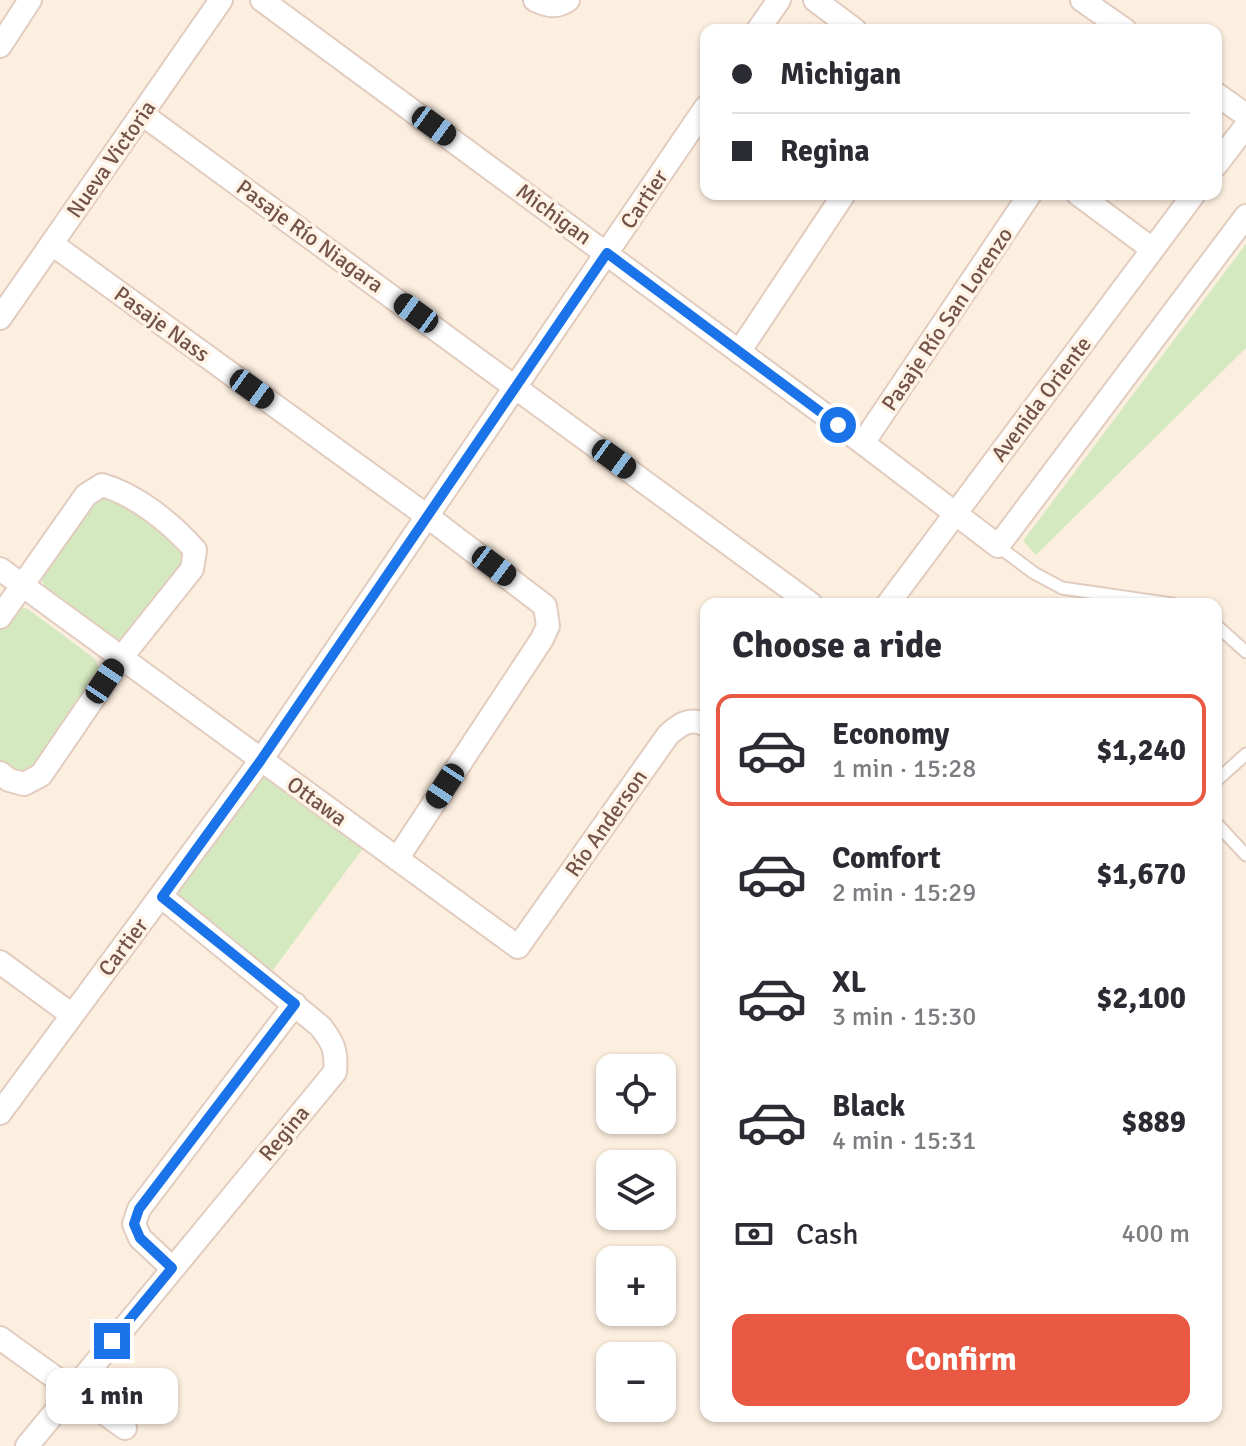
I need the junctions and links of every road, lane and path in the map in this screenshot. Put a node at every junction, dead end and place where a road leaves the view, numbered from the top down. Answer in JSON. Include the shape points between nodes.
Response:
{"nodes":[{"id":1,"x":30,"y":0,"type":"edge"},
{"id":2,"x":221,"y":0,"type":"edge"},
{"id":3,"x":262,"y":0,"type":"edge"},
{"id":4,"x":535,"y":0,"type":"edge"},
{"id":5,"x":568,"y":0,"type":"edge"},
{"id":6,"x":779,"y":0,"type":"edge"},
{"id":7,"x":815,"y":0,"type":"edge"},
{"id":8,"x":1082,"y":0,"type":"edge"},
{"id":9,"x":762,"y":24,"type":"edge"},
{"id":10,"x":847,"y":24,"type":"edge"},
{"id":11,"x":1116,"y":24,"type":"edge"},
{"id":12,"x":0,"y":46,"type":"edge"},
{"id":13,"x":1222,"y":98,"type":"edge"},
{"id":14,"x":142,"y":114,"type":"junction"},
{"id":15,"x":1246,"y":115,"type":"edge"},
{"id":16,"x":700,"y":116,"type":"edge"},
{"id":17,"x":1246,"y":126,"type":"edge"},
{"id":18,"x":1222,"y":157,"type":"edge"},
{"id":19,"x":840,"y":200,"type":"edge"},
{"id":20,"x":1026,"y":200,"type":"edge"},
{"id":21,"x":1086,"y":200,"type":"edge"},
{"id":22,"x":1189,"y":200,"type":"edge"},
{"id":23,"x":1246,"y":216,"type":"edge"},
{"id":24,"x":52,"y":244,"type":"junction"},
{"id":25,"x":1152,"y":249,"type":"junction"},
{"id":26,"x":607,"y":253,"type":"junction"},
{"id":27,"x":0,"y":318,"type":"edge"},
{"id":28,"x":739,"y":352,"type":"junction"},
{"id":29,"x":516,"y":386,"type":"junction"},
{"id":30,"x":863,"y":443,"type":"junction"},
{"id":31,"x":955,"y":514,"type":"junction"},
{"id":32,"x":427,"y":516,"type":"junction"},
{"id":33,"x":998,"y":546,"type":"junction"},
{"id":34,"x":0,"y":569,"type":"edge"},
{"id":35,"x":21,"y":585,"type":"junction"},
{"id":36,"x":803,"y":598,"type":"edge"},
{"id":37,"x":892,"y":598,"type":"edge"},
{"id":38,"x":1131,"y":598,"type":"edge"},
{"id":39,"x":0,"y":617,"type":"edge"},
{"id":40,"x":1222,"y":630,"type":"edge"},
{"id":41,"x":1246,"y":652,"type":"edge"},
{"id":42,"x":121,"y":658,"type":"junction"},
{"id":43,"x":700,"y":723,"type":"edge"},
{"id":44,"x":1246,"y":754,"type":"edge"},
{"id":45,"x":261,"y":760,"type":"junction"},
{"id":46,"x":0,"y":773,"type":"edge"},
{"id":47,"x":1222,"y":776,"type":"edge"},
{"id":48,"x":1222,"y":829,"type":"edge"},
{"id":49,"x":1246,"y":855,"type":"edge"},
{"id":50,"x":397,"y":859,"type":"junction"},
{"id":51,"x":162,"y":897,"type":"junction"},
{"id":52,"x":518,"y":947,"type":"joint"},
{"id":53,"x":0,"y":962,"type":"edge"},
{"id":54,"x":295,"y":1004,"type":"junction"},
{"id":55,"x":72,"y":1015,"type":"junction"},
{"id":56,"x":0,"y":1113,"type":"edge"},
{"id":57,"x":172,"y":1268,"type":"junction"},
{"id":58,"x":0,"y":1338,"type":"edge"},
{"id":59,"x":71,"y":1390,"type":"junction"},
{"id":60,"x":125,"y":1428,"type":"dead end"},
{"id":61,"x":27,"y":1446,"type":"edge"}],
"edges":[{"from":1,"to":12,"type":"street"},
{"from":2,"to":14,"type":"street","name":"Nueva Victoria"},
{"from":3,"to":26,"type":"street","name":"Michigan"},
{"from":4,"to":5,"type":"street","via":[[559,6]]},
{"from":6,"to":9,"type":"street"},
{"from":7,"to":10,"type":"street"},
{"from":8,"to":11,"type":"street"},
{"from":13,"to":15,"type":"street"},
{"from":14,"to":24,"type":"street","name":"Nueva Victoria"},
{"from":14,"to":29,"type":"street","name":"Pasaje Río Niagara"},
{"from":16,"to":26,"type":"street","name":"Cartier"},
{"from":17,"to":18,"type":"street"},
{"from":19,"to":28,"type":"street"},
{"from":20,"to":30,"type":"street","name":"Pasaje Río San Lorenzo"},
{"from":21,"to":25,"type":"street"},
{"from":22,"to":25,"type":"street","name":"Avenida Oriente"},
{"from":23,"to":33,"type":"street"},
{"from":24,"to":27,"type":"street","name":"Nueva Victoria"},
{"from":24,"to":32,"type":"street","name":"Pasaje Nass"},
{"from":25,"to":31,"type":"street","name":"Avenida Oriente"},
{"from":26,"to":28,"type":"street","name":"Michigan"},
{"from":26,"to":29,"type":"street","name":"Cartier"},
{"from":28,"to":30,"type":"street","name":"Michigan"},
{"from":29,"to":32,"type":"street","name":"Cartier"},
{"from":29,"to":36,"type":"street","name":"Pasaje Río Niagara"},
{"from":30,"to":31,"type":"street","name":"Michigan"},
{"from":31,"to":33,"type":"street","name":"Michigan"},
{"from":31,"to":37,"type":"street","name":"Avenida Oriente"},
{"from":32,"to":45,"type":"street","name":"Cartier"},
{"from":32,"to":50,"type":"street","name":"Pasaje Nass","via":[[539,600],[548,626]]},
{"from":33,"to":38,"type":"lane","via":[[1062,588]]},
{"from":34,"to":35,"type":"street","name":"Ottawa"},
{"from":35,"to":39,"type":"street"},
{"from":35,"to":42,"type":"street","name":"Ottawa"},
{"from":35,"to":42,"type":"street","via":[[86,495],[102,485],[123,491],[195,550],[192,569]]},
{"from":40,"to":41,"type":"lane"},
{"from":42,"to":45,"type":"street","name":"Ottawa"},
{"from":42,"to":46,"type":"street","via":[[41,775],[24,784]]},
{"from":43,"to":52,"type":"street","name":"Río Anderson","via":[[680,723],[668,735]]},
{"from":44,"to":47,"type":"lane"},
{"from":45,"to":50,"type":"street","name":"Ottawa"},
{"from":45,"to":51,"type":"street","name":"Cartier"},
{"from":48,"to":49,"type":"lane"},
{"from":50,"to":52,"type":"street","name":"Ottawa"},
{"from":51,"to":54,"type":"street","name":"Regina"},
{"from":51,"to":55,"type":"street","name":"Cartier"},
{"from":53,"to":55,"type":"street"},
{"from":54,"to":57,"type":"street","via":[[139,1209],[134,1224],[140,1238]]},
{"from":54,"to":57,"type":"street","name":"Regina","via":[[333,1042],[335,1072]]},
{"from":55,"to":56,"type":"street","name":"Cartier"},
{"from":57,"to":59,"type":"street","name":"Regina"},
{"from":58,"to":59,"type":"street"},
{"from":59,"to":60,"type":"street"},
{"from":59,"to":61,"type":"street","name":"Regina"}]}
